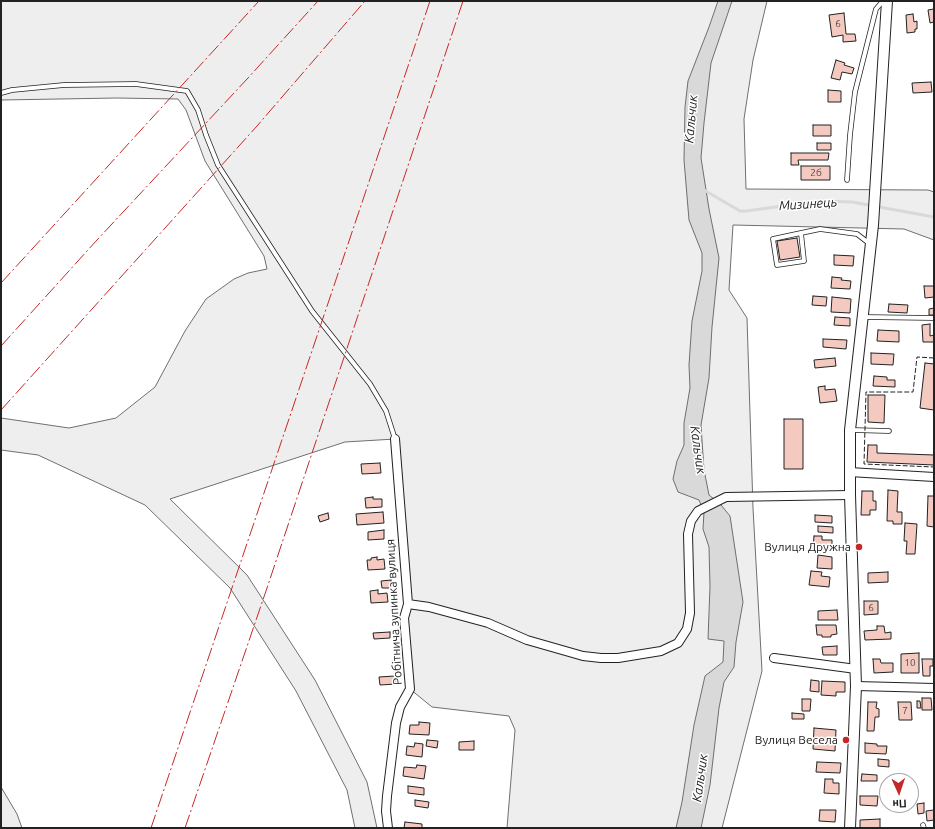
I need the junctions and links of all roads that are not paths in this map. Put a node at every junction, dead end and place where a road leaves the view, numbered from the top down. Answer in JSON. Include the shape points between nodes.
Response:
{"nodes":[{"id":1,"x":883,"y":1,"type":"edge"},
{"id":2,"x":887,"y":1,"type":"edge"},
{"id":3,"x":1,"y":93,"type":"edge"},
{"id":4,"x":847,"y":180,"type":"dead end"},
{"id":5,"x":800,"y":233,"type":"junction"},
{"id":6,"x":870,"y":244,"type":"junction"},
{"id":7,"x":863,"y":317,"type":"junction"},
{"id":8,"x":934,"y":318,"type":"edge"},
{"id":9,"x":850,"y":430,"type":"junction"},
{"id":10,"x":889,"y":431,"type":"dead end"},
{"id":11,"x":395,"y":439,"type":"joint"},
{"id":12,"x":850,"y":472,"type":"junction"},
{"id":13,"x":934,"y":477,"type":"edge"},
{"id":14,"x":850,"y":495,"type":"junction"},
{"id":15,"x":408,"y":604,"type":"junction"},
{"id":16,"x":774,"y":658,"type":"dead end"},
{"id":17,"x":856,"y":669,"type":"junction"},
{"id":18,"x":856,"y":686,"type":"junction"},
{"id":19,"x":934,"y":688,"type":"edge"},
{"id":20,"x":388,"y":828,"type":"edge"},
{"id":21,"x":850,"y":828,"type":"edge"}],
"edges":[{"from":1,"to":4,"type":"lane","via":[[876,9],[856,92]]},
{"from":2,"to":6,"type":"street"},
{"from":3,"to":11,"type":"lane","via":[[64,85],[136,84],[187,91],[198,110],[218,165],[312,311],[370,384],[386,411]]},
{"from":5,"to":5,"type":"lane","via":[[773,239],[777,265],[804,261]]},
{"from":5,"to":6,"type":"lane","via":[[820,229],[857,234]]},
{"from":6,"to":7,"type":"street"},
{"from":7,"to":8,"type":"lane"},
{"from":7,"to":9,"type":"street"},
{"from":9,"to":10,"type":"lane"},
{"from":9,"to":12,"type":"street"},
{"from":11,"to":15,"type":"street","name":"Робітнича зупинка вулиця"},
{"from":12,"to":13,"type":"street"},
{"from":12,"to":14,"type":"street"},
{"from":14,"to":15,"type":"street","via":[[726,497],[698,511],[691,521],[688,534],[690,613],[687,629],[678,643],[661,651],[618,658],[583,656],[527,640],[488,623]]},
{"from":14,"to":17,"type":"street"},
{"from":15,"to":20,"type":"street","name":"Робітнича зупинка вулиця","via":[[404,618],[410,689],[400,707],[396,723],[387,796]]},
{"from":16,"to":17,"type":"street"},
{"from":17,"to":18,"type":"street"},
{"from":18,"to":19,"type":"street"},
{"from":18,"to":21,"type":"street"}]}
